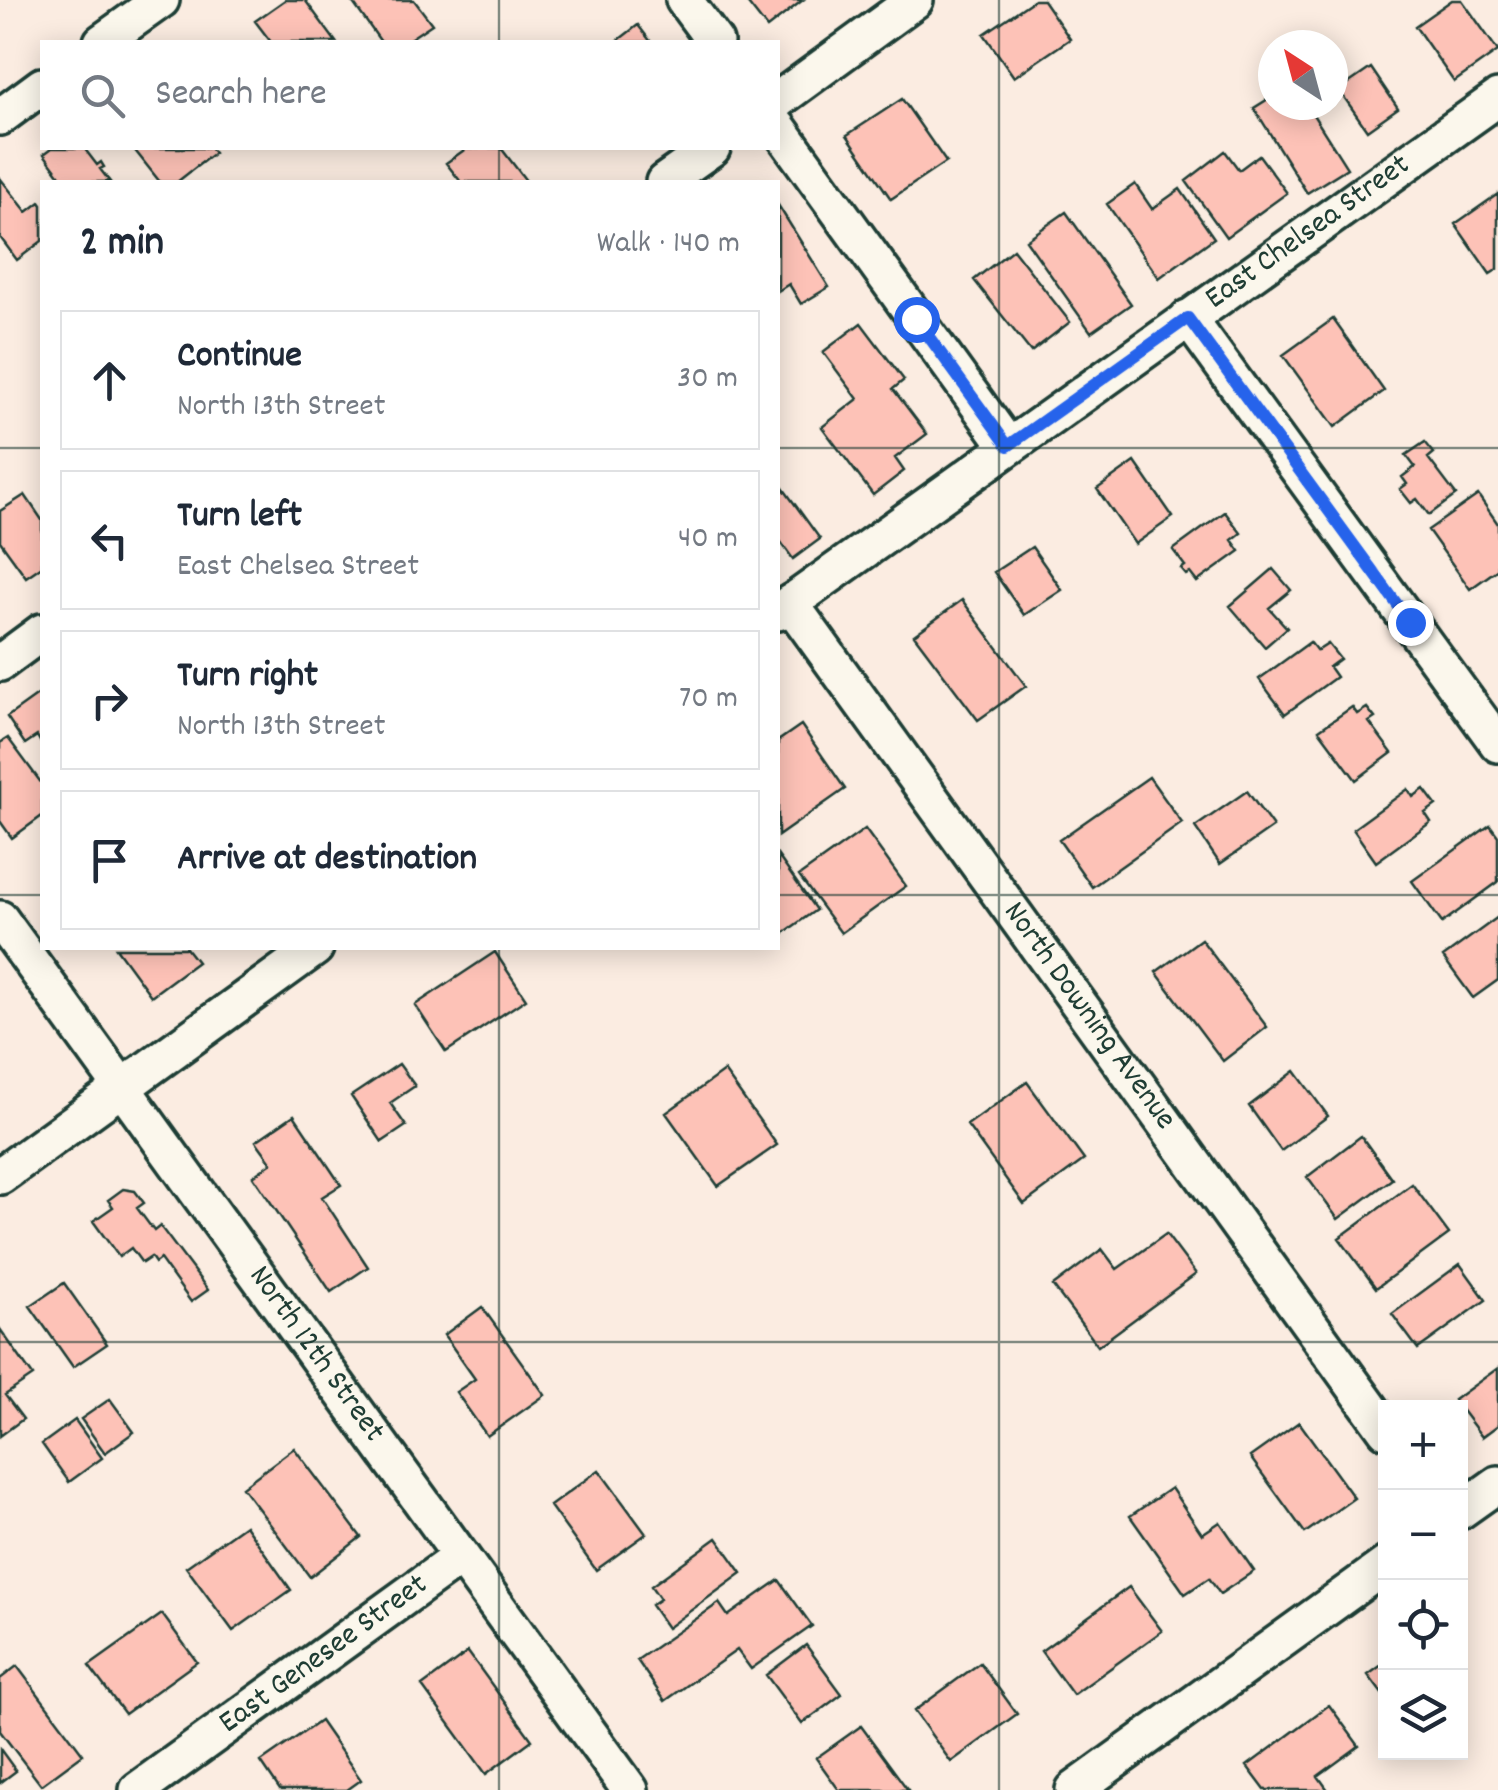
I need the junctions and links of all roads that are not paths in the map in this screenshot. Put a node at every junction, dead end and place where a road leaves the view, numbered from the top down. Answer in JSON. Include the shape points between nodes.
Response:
{"nodes":[{"id":1,"x":161,"y":0,"type":"edge"},
{"id":2,"x":684,"y":0,"type":"edge"},
{"id":3,"x":915,"y":0,"type":"edge"},
{"id":4,"x":105,"y":40,"type":"edge"},
{"id":5,"x":714,"y":40,"type":"edge"},
{"id":6,"x":40,"y":87,"type":"edge"},
{"id":7,"x":1498,"y":98,"type":"edge"},
{"id":8,"x":780,"y":99,"type":"edge"},
{"id":9,"x":0,"y":116,"type":"edge"},
{"id":10,"x":780,"y":130,"type":"edge"},
{"id":11,"x":709,"y":150,"type":"edge"},
{"id":12,"x":667,"y":180,"type":"edge"},
{"id":13,"x":1188,"y":318,"type":"junction"},
{"id":14,"x":1008,"y":446,"type":"junction"},
{"id":15,"x":784,"y":607,"type":"edge"},
{"id":16,"x":40,"y":633,"type":"edge"},
{"id":17,"x":0,"y":663,"type":"edge"},
{"id":18,"x":1498,"y":744,"type":"edge"},
{"id":19,"x":0,"y":919,"type":"edge"},
{"id":20,"x":312,"y":950,"type":"edge"},
{"id":21,"x":122,"y":1088,"type":"junction"},
{"id":22,"x":0,"y":1176,"type":"edge"},
{"id":23,"x":1378,"y":1419,"type":"edge"},
{"id":24,"x":1498,"y":1484,"type":"edge"},
{"id":25,"x":1468,"y":1505,"type":"edge"},
{"id":26,"x":460,"y":1557,"type":"junction"},
{"id":27,"x":1378,"y":1571,"type":"edge"},
{"id":28,"x":138,"y":1790,"type":"edge"},
{"id":29,"x":630,"y":1790,"type":"edge"},
{"id":30,"x":1074,"y":1790,"type":"edge"}],
"edges":[{"from":1,"to":4,"type":"street"},
{"from":2,"to":5,"type":"street"},
{"from":3,"to":8,"type":"street"},
{"from":6,"to":9,"type":"street"},
{"from":7,"to":13,"type":"street","name":"East Chelsea Street"},
{"from":10,"to":14,"type":"street"},
{"from":11,"to":12,"type":"street"},
{"from":13,"to":14,"type":"street","name":"East Chelsea Street"},
{"from":13,"to":18,"type":"street"},
{"from":14,"to":15,"type":"street","name":"East Chelsea Street"},
{"from":15,"to":23,"type":"street","name":"North Downing Avenue"},
{"from":16,"to":17,"type":"street"},
{"from":19,"to":21,"type":"street","name":"North 12th Street"},
{"from":20,"to":21,"type":"street"},
{"from":21,"to":22,"type":"street"},
{"from":21,"to":26,"type":"street","name":"North 12th Street"},
{"from":24,"to":25,"type":"street"},
{"from":26,"to":28,"type":"street","name":"East Genesee Street"},
{"from":26,"to":29,"type":"street","name":"North 12th Street"},
{"from":27,"to":30,"type":"street"}]}
